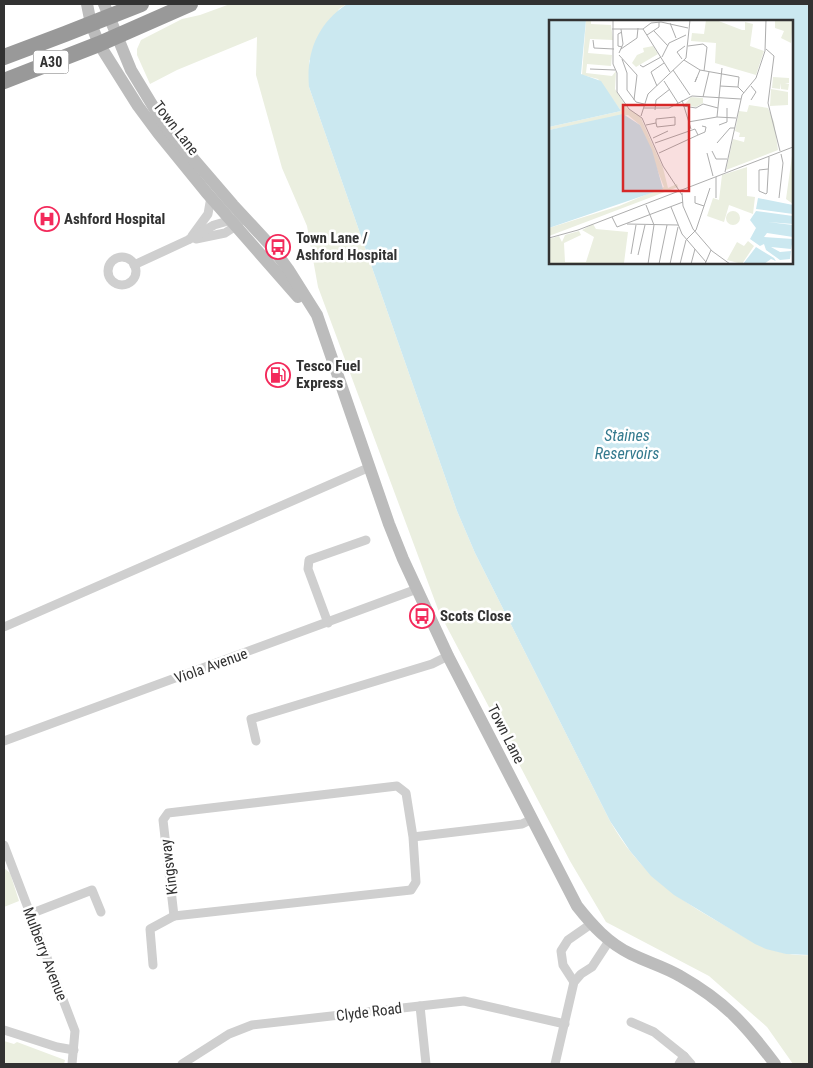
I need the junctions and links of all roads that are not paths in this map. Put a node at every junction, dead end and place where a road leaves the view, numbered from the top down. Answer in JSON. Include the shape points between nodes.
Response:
{"nodes":[{"id":1,"x":87,"y":4,"type":"edge"},
{"id":2,"x":141,"y":4,"type":"edge"},
{"id":3,"x":190,"y":4,"type":"edge"},
{"id":4,"x":107,"y":10,"type":"edge"},
{"id":5,"x":91,"y":24,"type":"junction"},
{"id":6,"x":116,"y":36,"type":"junction"},
{"id":7,"x":99,"y":44,"type":"junction"},
{"id":8,"x":4,"y":57,"type":"edge"},
{"id":9,"x":4,"y":81,"type":"edge"},
{"id":10,"x":211,"y":197,"type":"junction"},
{"id":11,"x":237,"y":221,"type":"junction"},
{"id":12,"x":188,"y":240,"type":"junction"},
{"id":13,"x":134,"y":264,"type":"dead end"},
{"id":14,"x":370,"y":466,"type":"junction"},
{"id":15,"x":366,"y":540,"type":"dead end"},
{"id":16,"x":417,"y":589,"type":"junction"},
{"id":17,"x":328,"y":622,"type":"junction"},
{"id":18,"x":4,"y":627,"type":"edge"},
{"id":19,"x":448,"y":656,"type":"junction"},
{"id":20,"x":4,"y":741,"type":"edge"},
{"id":21,"x":256,"y":741,"type":"dead end"},
{"id":22,"x":532,"y":819,"type":"junction"},
{"id":23,"x":413,"y":837,"type":"junction"},
{"id":24,"x":4,"y":845,"type":"edge"},
{"id":25,"x":6,"y":857,"type":"edge"},
{"id":26,"x":101,"y":912,"type":"dead end"},
{"id":27,"x":30,"y":914,"type":"junction"},
{"id":28,"x":174,"y":916,"type":"junction"},
{"id":29,"x":591,"y":924,"type":"junction"},
{"id":30,"x":609,"y":941,"type":"junction"},
{"id":31,"x":153,"y":965,"type":"dead end"},
{"id":32,"x":574,"y":982,"type":"junction"},
{"id":33,"x":420,"y":1006,"type":"junction"},
{"id":34,"x":631,"y":1022,"type":"dead end"},
{"id":35,"x":565,"y":1024,"type":"junction"},
{"id":36,"x":4,"y":1030,"type":"edge"},
{"id":37,"x":74,"y":1050,"type":"junction"},
{"id":38,"x":682,"y":1060,"type":"edge"},
{"id":39,"x":72,"y":1064,"type":"edge"},
{"id":40,"x":182,"y":1064,"type":"edge"},
{"id":41,"x":426,"y":1064,"type":"edge"},
{"id":42,"x":555,"y":1064,"type":"edge"},
{"id":43,"x":691,"y":1064,"type":"edge"},
{"id":44,"x":775,"y":1064,"type":"edge"}],
"edges":[{"from":1,"to":5,"type":"main road","name":"Town Lane"},
{"from":2,"to":4,"type":"highway","number":"A30"},
{"from":3,"to":6,"type":"highway","number":"A30"},
{"from":4,"to":5,"type":"highway","number":"A30"},
{"from":4,"to":6,"type":"main road","name":"Town Lane"},
{"from":5,"to":7,"type":"main road","name":"Town Lane"},
{"from":5,"to":8,"type":"highway","number":"A30"},
{"from":6,"to":7,"type":"highway","number":"A30"},
{"from":6,"to":11,"type":"main road","name":"Town Lane","via":[[131,70],[165,126]]},
{"from":7,"to":9,"type":"highway","number":"A30"},
{"from":7,"to":10,"type":"main road","name":"Town Lane","via":[[158,133]]},
{"from":10,"to":11,"type":"main road","name":"Town Lane"},
{"from":10,"to":12,"type":"street","via":[[208,214]]},
{"from":11,"to":12,"type":"street","via":[[225,233]]},
{"from":11,"to":14,"type":"main road","name":"Town Lane","via":[[294,291],[322,332]]},
{"from":12,"to":13,"type":"street"},
{"from":14,"to":16,"type":"main road","name":"Town Lane"},
{"from":14,"to":18,"type":"street"},
{"from":15,"to":17,"type":"street","via":[[309,560],[308,569]]},
{"from":16,"to":17,"type":"street","name":"Viola Avenue"},
{"from":16,"to":19,"type":"main road","name":"Town Lane"},
{"from":17,"to":20,"type":"street","name":"Viola Avenue"},
{"from":19,"to":21,"type":"street","via":[[432,664],[251,719]]},
{"from":19,"to":22,"type":"main road","name":"Town Lane"},
{"from":22,"to":23,"type":"street","via":[[522,824]]},
{"from":22,"to":29,"type":"main road","name":"Town Lane","via":[[577,906]]},
{"from":23,"to":28,"type":"street","name":"Kingsway","via":[[416,882],[411,890]]},
{"from":23,"to":28,"type":"street","name":"Kingsway","via":[[406,793],[397,786],[168,813],[163,820]]},
{"from":24,"to":25,"type":"street","name":"Mulberry Avenue"},
{"from":25,"to":27,"type":"street","name":"Mulberry Avenue"},
{"from":26,"to":27,"type":"street","via":[[92,890]]},
{"from":27,"to":37,"type":"street","name":"Mulberry Avenue","via":[[75,1031]]},
{"from":28,"to":31,"type":"street","via":[[150,928]]},
{"from":29,"to":30,"type":"main road","name":"Town Lane"},
{"from":29,"to":32,"type":"street","via":[[568,940],[561,951],[563,965]]},
{"from":30,"to":32,"type":"street","via":[[592,967]]},
{"from":30,"to":44,"type":"main road","name":"Town Lane","via":[[678,974],[720,1002],[754,1036]]},
{"from":32,"to":35,"type":"street"},
{"from":33,"to":35,"type":"street","name":"Clyde Road","via":[[464,1001]]},
{"from":33,"to":40,"type":"street","name":"Clyde Road","via":[[252,1025],[229,1034]]},
{"from":33,"to":41,"type":"street"},
{"from":34,"to":38,"type":"street","via":[[654,1032]]},
{"from":35,"to":42,"type":"street"},
{"from":36,"to":37,"type":"street"},
{"from":37,"to":39,"type":"street","name":"Mulberry Avenue"},
{"from":38,"to":43,"type":"street"}]}
